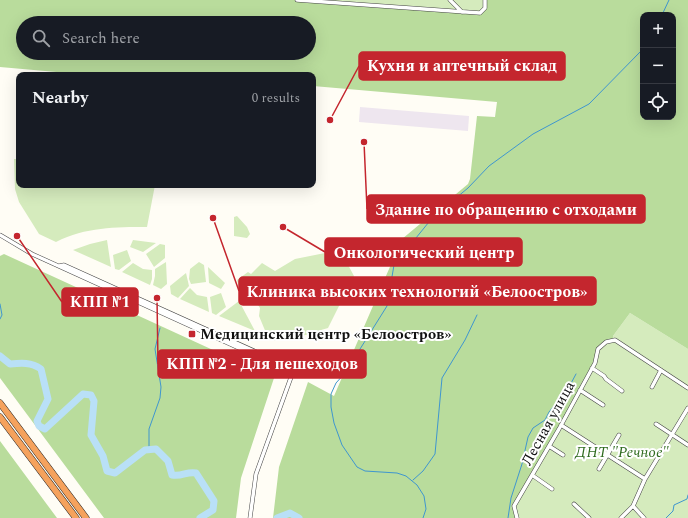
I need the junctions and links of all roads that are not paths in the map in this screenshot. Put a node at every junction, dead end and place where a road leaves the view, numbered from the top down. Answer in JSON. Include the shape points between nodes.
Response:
{"nodes":[{"id":1,"x":297,"y":0,"type":"edge"},
{"id":2,"x":450,"y":0,"type":"edge"},
{"id":3,"x":485,"y":0,"type":"edge"},
{"id":4,"x":462,"y":12,"type":"junction"},
{"id":5,"x":0,"y":235,"type":"edge"},
{"id":6,"x":592,"y":368,"type":"junction"},
{"id":7,"x":661,"y":370,"type":"junction"},
{"id":8,"x":652,"y":387,"type":"dead end"},
{"id":9,"x":688,"y":388,"type":"edge"},
{"id":10,"x":580,"y":390,"type":"junction"},
{"id":11,"x":622,"y":391,"type":"dead end"},
{"id":12,"x":0,"y":403,"type":"edge"},
{"id":13,"x":602,"y":405,"type":"dead end"},
{"id":14,"x":688,"y":408,"type":"edge"},
{"id":15,"x":0,"y":417,"type":"edge"},
{"id":16,"x":656,"y":424,"type":"dead end"},
{"id":17,"x":561,"y":425,"type":"junction"},
{"id":18,"x":619,"y":435,"type":"dead end"},
{"id":19,"x":672,"y":435,"type":"junction"},
{"id":20,"x":688,"y":445,"type":"edge"},
{"id":21,"x":549,"y":446,"type":"junction"},
{"id":22,"x":563,"y":455,"type":"dead end"},
{"id":23,"x":607,"y":455,"type":"junction"},
{"id":24,"x":599,"y":469,"type":"dead end"},
{"id":25,"x":532,"y":475,"type":"junction"},
{"id":26,"x":645,"y":479,"type":"junction"},
{"id":27,"x":552,"y":489,"type":"dead end"},
{"id":28,"x":574,"y":504,"type":"dead end"},
{"id":29,"x":633,"y":506,"type":"junction"},
{"id":30,"x":76,"y":518,"type":"edge"},
{"id":31,"x":86,"y":518,"type":"edge"},
{"id":32,"x":250,"y":518,"type":"edge"},
{"id":33,"x":517,"y":518,"type":"edge"},
{"id":34,"x":589,"y":518,"type":"edge"},
{"id":35,"x":621,"y":518,"type":"edge"},
{"id":36,"x":644,"y":518,"type":"edge"}],
"edges":[{"from":1,"to":4,"type":"street"},
{"from":2,"to":4,"type":"street"},
{"from":3,"to":4,"type":"street","via":[[485,8],[480,13]]},
{"from":5,"to":32,"type":"street","via":[[32,254],[59,266],[64,265],[294,369],[256,474]]},
{"from":6,"to":7,"type":"street","name":"Лесная улица","via":[[598,349],[606,342],[615,340]]},
{"from":6,"to":10,"type":"street","name":"Лесная улица"},
{"from":6,"to":11,"type":"street"},
{"from":7,"to":8,"type":"street"},
{"from":7,"to":9,"type":"street"},
{"from":10,"to":13,"type":"street"},
{"from":10,"to":17,"type":"street","name":"Лесная улица"},
{"from":12,"to":31,"type":"highway"},
{"from":14,"to":19,"type":"street"},
{"from":15,"to":30,"type":"highway"},
{"from":16,"to":19,"type":"street"},
{"from":17,"to":21,"type":"street","name":"Лесная улица"},
{"from":17,"to":23,"type":"street"},
{"from":18,"to":23,"type":"street"},
{"from":19,"to":20,"type":"street"},
{"from":19,"to":26,"type":"street"},
{"from":21,"to":22,"type":"street"},
{"from":21,"to":25,"type":"street","name":"Лесная улица"},
{"from":23,"to":24,"type":"street"},
{"from":23,"to":26,"type":"street"},
{"from":25,"to":27,"type":"street"},
{"from":25,"to":33,"type":"street","name":"Лесная улица","via":[[514,506]]},
{"from":26,"to":29,"type":"street"},
{"from":28,"to":34,"type":"street"},
{"from":29,"to":35,"type":"street"},
{"from":29,"to":36,"type":"street"}]}
